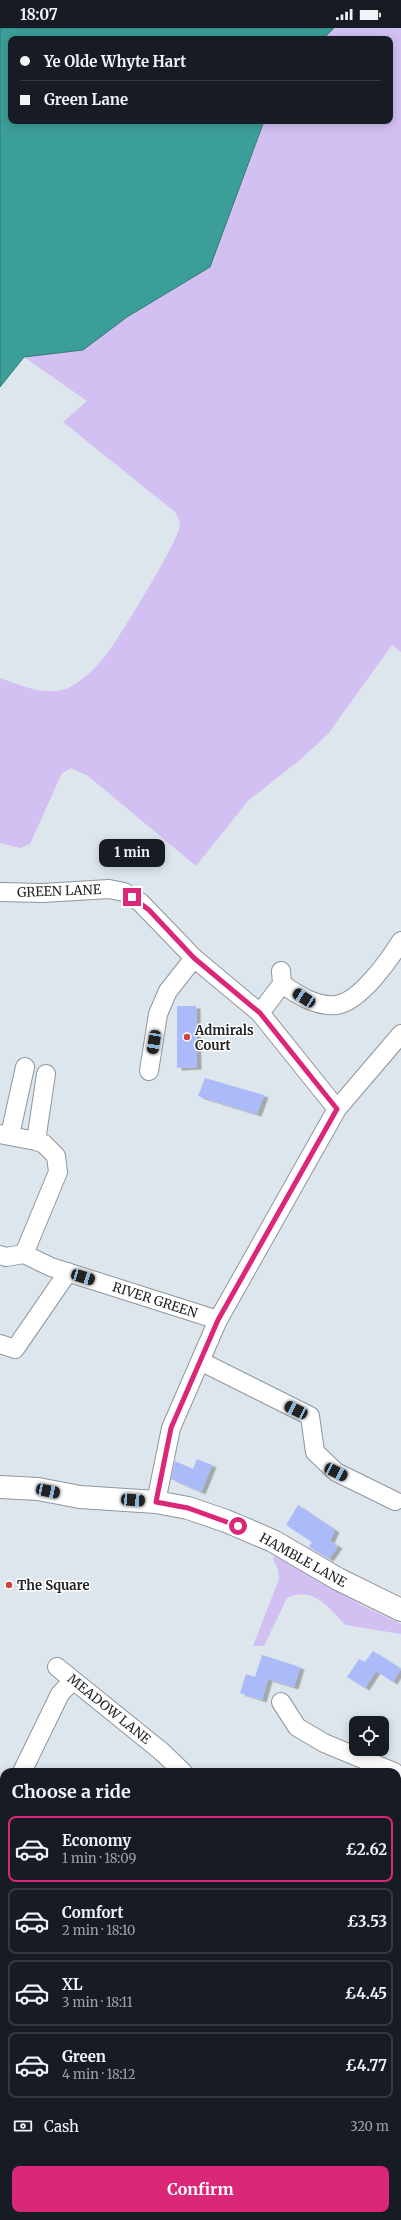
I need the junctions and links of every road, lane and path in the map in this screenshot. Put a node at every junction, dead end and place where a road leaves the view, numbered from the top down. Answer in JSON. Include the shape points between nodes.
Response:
{"nodes":[{"id":1,"x":0,"y":892,"type":"edge"},
{"id":2,"x":401,"y":941,"type":"edge"},
{"id":3,"x":194,"y":958,"type":"junction"},
{"id":4,"x":260,"y":1013,"type":"junction"},
{"id":5,"x":401,"y":1034,"type":"edge"},
{"id":6,"x":25,"y":1067,"type":"dead end"},
{"id":7,"x":149,"y":1071,"type":"dead end"},
{"id":8,"x":46,"y":1074,"type":"dead end"},
{"id":9,"x":337,"y":1109,"type":"junction"},
{"id":10,"x":5,"y":1135,"type":"edge"},
{"id":11,"x":36,"y":1141,"type":"junction"},
{"id":12,"x":0,"y":1254,"type":"edge"},
{"id":13,"x":24,"y":1254,"type":"junction"},
{"id":14,"x":68,"y":1272,"type":"junction"},
{"id":15,"x":218,"y":1320,"type":"junction"},
{"id":16,"x":0,"y":1344,"type":"edge"},
{"id":17,"x":200,"y":1362,"type":"junction"},
{"id":18,"x":0,"y":1487,"type":"edge"},
{"id":19,"x":395,"y":1501,"type":"dead end"},
{"id":20,"x":156,"y":1502,"type":"junction"},
{"id":21,"x":401,"y":1610,"type":"edge"},
{"id":22,"x":57,"y":1667,"type":"dead end"},
{"id":23,"x":73,"y":1680,"type":"junction"},
{"id":24,"x":282,"y":1702,"type":"dead end"},
{"id":25,"x":24,"y":1768,"type":"edge"},
{"id":26,"x":180,"y":1768,"type":"edge"},
{"id":27,"x":384,"y":1768,"type":"edge"}],
"edges":[{"from":1,"to":3,"type":"street","name":"GREEN LANE","via":[[42,893],[97,889],[124,892],[140,902]]},
{"from":2,"to":4,"type":"street","via":[[369,983],[349,1000],[336,1005],[320,1004],[304,998],[282,977]]},
{"from":3,"to":4,"type":"street","name":"GREEN LANE"},
{"from":3,"to":7,"type":"street","via":[[168,991],[158,1014]]},
{"from":4,"to":9,"type":"street","name":"GREEN LANE"},
{"from":5,"to":9,"type":"street"},
{"from":6,"to":10,"type":"street"},
{"from":8,"to":11,"type":"street"},
{"from":9,"to":15,"type":"street"},
{"from":10,"to":11,"type":"street"},
{"from":11,"to":13,"type":"street","via":[[44,1144],[56,1156],[58,1172]]},
{"from":12,"to":13,"type":"street","name":"RIVER GREEN"},
{"from":13,"to":14,"type":"street","name":"RIVER GREEN"},
{"from":14,"to":15,"type":"street","name":"RIVER GREEN"},
{"from":14,"to":16,"type":"street","via":[[15,1348]]},
{"from":15,"to":17,"type":"street"},
{"from":17,"to":19,"type":"street","via":[[310,1416],[315,1452],[336,1472]]},
{"from":17,"to":20,"type":"street","via":[[171,1428]]},
{"from":18,"to":20,"type":"main road","name":"HAMBLE LANE","via":[[38,1489],[80,1497]]},
{"from":20,"to":21,"type":"main road","name":"HAMBLE LANE","via":[[200,1512],[250,1531]]},
{"from":22,"to":23,"type":"street","name":"MEADOW LANE"},
{"from":23,"to":25,"type":"street","via":[[60,1694]]},
{"from":23,"to":26,"type":"street","name":"MEADOW LANE","via":[[166,1748]]},
{"from":24,"to":27,"type":"street","via":[[297,1726],[324,1743]]}]}
